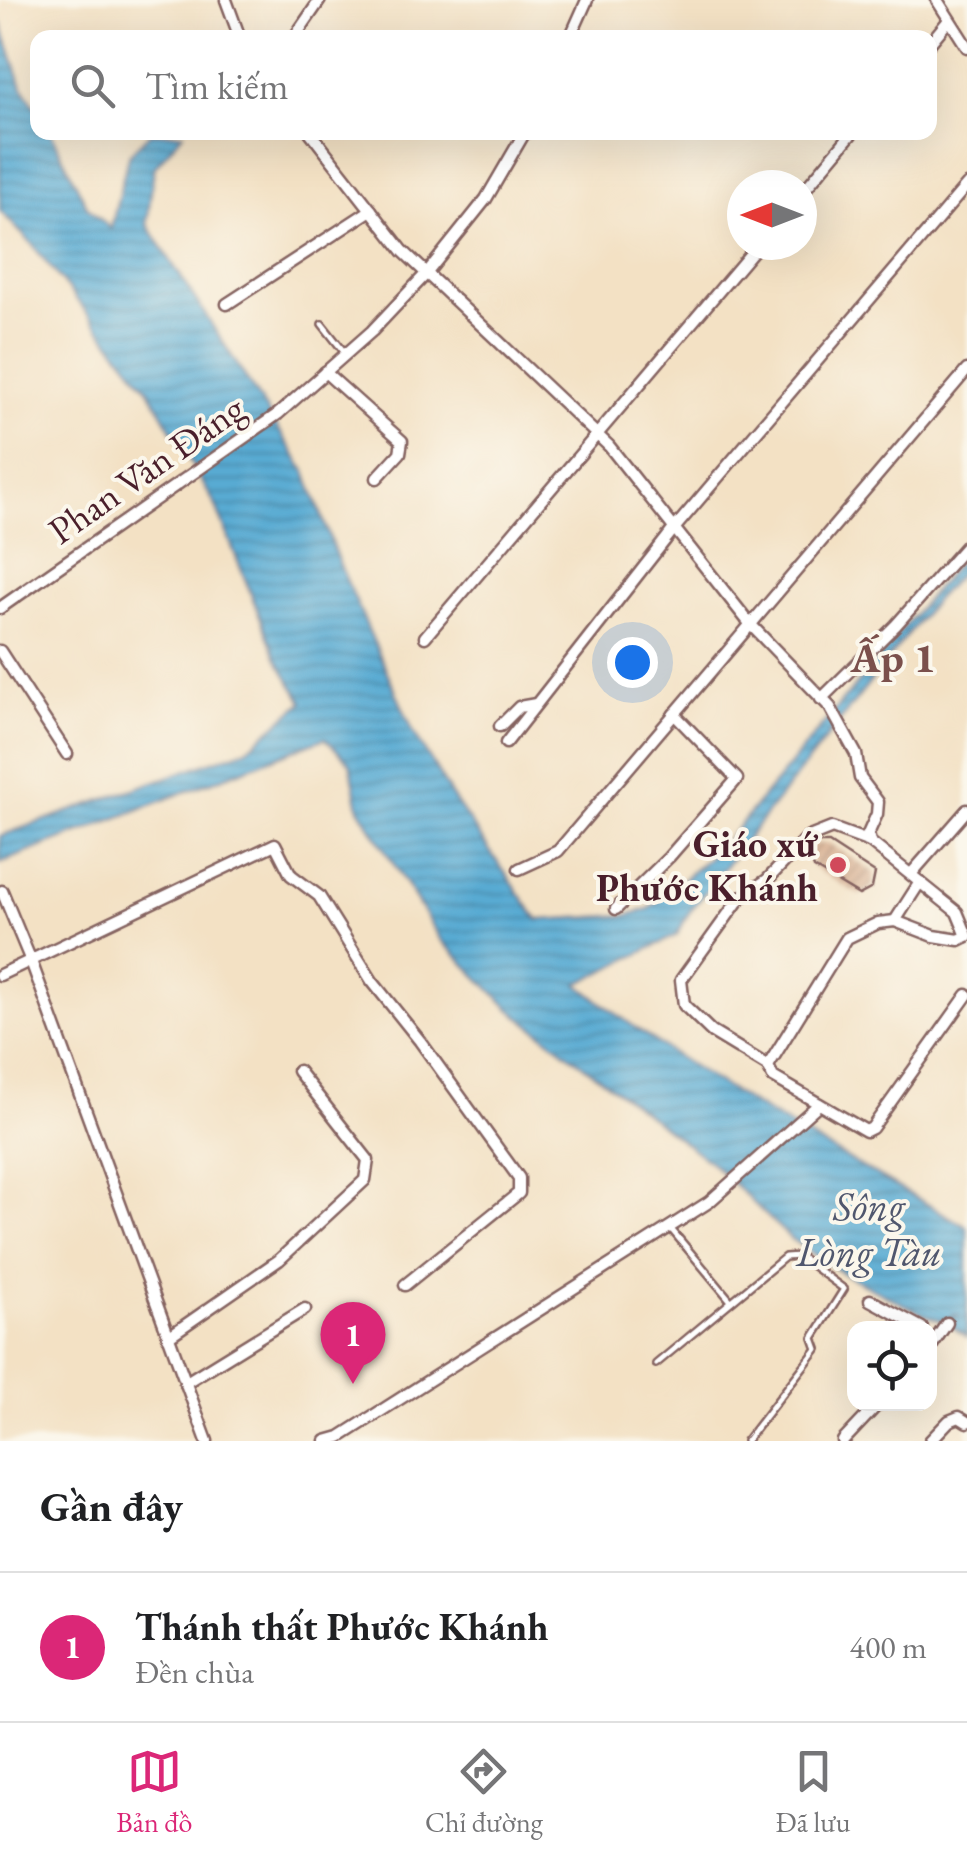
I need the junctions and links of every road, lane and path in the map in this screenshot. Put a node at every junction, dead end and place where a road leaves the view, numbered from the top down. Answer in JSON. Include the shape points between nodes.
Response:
{"nodes":[{"id":1,"x":226,"y":0,"type":"edge"},
{"id":2,"x":320,"y":0,"type":"edge"},
{"id":3,"x":586,"y":0,"type":"edge"},
{"id":4,"x":937,"y":0,"type":"edge"},
{"id":5,"x":949,"y":20,"type":"junction"},
{"id":6,"x":237,"y":30,"type":"edge"},
{"id":7,"x":299,"y":30,"type":"edge"},
{"id":8,"x":573,"y":30,"type":"edge"},
{"id":9,"x":937,"y":35,"type":"edge"},
{"id":10,"x":967,"y":47,"type":"edge"},
{"id":11,"x":316,"y":140,"type":"edge"},
{"id":12,"x":520,"y":140,"type":"edge"},
{"id":13,"x":847,"y":140,"type":"edge"},
{"id":14,"x":817,"y":175,"type":"edge"},
{"id":15,"x":967,"y":185,"type":"edge"},
{"id":16,"x":371,"y":210,"type":"junction"},
{"id":17,"x":745,"y":260,"type":"edge"},
{"id":18,"x":422,"y":270,"type":"junction"},
{"id":19,"x":227,"y":304,"type":"dead end"},
{"id":20,"x":322,"y":324,"type":"dead end"},
{"id":21,"x":341,"y":348,"type":"junction"},
{"id":22,"x":967,"y":370,"type":"edge"},
{"id":23,"x":326,"y":372,"type":"junction"},
{"id":24,"x":597,"y":434,"type":"junction"},
{"id":25,"x":376,"y":478,"type":"dead end"},
{"id":26,"x":674,"y":530,"type":"junction"},
{"id":27,"x":967,"y":545,"type":"edge"},
{"id":28,"x":0,"y":608,"type":"edge"},
{"id":29,"x":751,"y":625,"type":"junction"},
{"id":30,"x":424,"y":637,"type":"dead end"},
{"id":31,"x":0,"y":651,"type":"edge"},
{"id":32,"x":825,"y":703,"type":"junction"},
{"id":33,"x":537,"y":704,"type":"junction"},
{"id":34,"x":674,"y":714,"type":"junction"},
{"id":35,"x":500,"y":726,"type":"dead end"},
{"id":36,"x":506,"y":743,"type":"dead end"},
{"id":37,"x":67,"y":754,"type":"dead end"},
{"id":38,"x":967,"y":810,"type":"edge"},
{"id":39,"x":870,"y":842,"type":"junction"},
{"id":40,"x":519,"y":869,"type":"dead end"},
{"id":41,"x":916,"y":878,"type":"junction"},
{"id":42,"x":2,"y":891,"type":"edge"},
{"id":43,"x":616,"y":909,"type":"dead end"},
{"id":44,"x":895,"y":921,"type":"junction"},
{"id":45,"x":967,"y":936,"type":"edge"},
{"id":46,"x":31,"y":961,"type":"junction"},
{"id":47,"x":0,"y":975,"type":"edge"},
{"id":48,"x":967,"y":995,"type":"edge"},
{"id":49,"x":768,"y":1066,"type":"junction"},
{"id":50,"x":298,"y":1071,"type":"dead end"},
{"id":51,"x":818,"y":1104,"type":"junction"},
{"id":52,"x":669,"y":1227,"type":"junction"},
{"id":53,"x":405,"y":1285,"type":"dead end"},
{"id":54,"x":870,"y":1300,"type":"dead end"},
{"id":55,"x":732,"y":1302,"type":"junction"},
{"id":56,"x":305,"y":1309,"type":"dead end"},
{"id":57,"x":909,"y":1321,"type":"edge"},
{"id":58,"x":947,"y":1322,"type":"dead end"},
{"id":59,"x":937,"y":1334,"type":"edge"},
{"id":60,"x":168,"y":1337,"type":"junction"},
{"id":61,"x":656,"y":1364,"type":"dead end"},
{"id":62,"x":185,"y":1382,"type":"junction"},
{"id":63,"x":871,"y":1411,"type":"edge"},
{"id":64,"x":967,"y":1422,"type":"edge"},
{"id":65,"x":852,"y":1431,"type":"junction"},
{"id":66,"x":207,"y":1441,"type":"edge"},
{"id":67,"x":329,"y":1441,"type":"edge"},
{"id":68,"x":746,"y":1441,"type":"edge"},
{"id":69,"x":843,"y":1441,"type":"edge"},
{"id":70,"x":862,"y":1441,"type":"edge"},
{"id":71,"x":930,"y":1441,"type":"edge"}],
"edges":[{"from":1,"to":6,"type":"street"},
{"from":2,"to":7,"type":"street"},
{"from":3,"to":8,"type":"street"},
{"from":4,"to":5,"type":"street"},
{"from":5,"to":9,"type":"street"},
{"from":5,"to":10,"type":"street"},
{"from":11,"to":16,"type":"street"},
{"from":12,"to":18,"type":"street","name":"Phan Văn Đáng","via":[[486,199]]},
{"from":13,"to":14,"type":"street"},
{"from":15,"to":26,"type":"street"},
{"from":16,"to":18,"type":"street"},
{"from":16,"to":19,"type":"street"},
{"from":17,"to":24,"type":"street"},
{"from":18,"to":21,"type":"street","name":"Phan Văn Đáng","via":[[372,331]]},
{"from":18,"to":24,"type":"street"},
{"from":20,"to":21,"type":"lane"},
{"from":21,"to":23,"type":"street","name":"Phan Văn Đáng"},
{"from":22,"to":29,"type":"street"},
{"from":23,"to":25,"type":"street","via":[[402,442],[400,454]]},
{"from":23,"to":28,"type":"street","name":"Phan Văn Đáng","via":[[278,414]]},
{"from":24,"to":26,"type":"street"},
{"from":24,"to":30,"type":"street"},
{"from":26,"to":29,"type":"street"},
{"from":26,"to":33,"type":"street"},
{"from":27,"to":32,"type":"street"},
{"from":29,"to":32,"type":"street"},
{"from":29,"to":34,"type":"street"},
{"from":31,"to":37,"type":"street"},
{"from":32,"to":39,"type":"street","via":[[878,802]]},
{"from":33,"to":35,"type":"street","via":[[520,706]]},
{"from":33,"to":36,"type":"street"},
{"from":34,"to":40,"type":"street","via":[[558,851]]},
{"from":34,"to":43,"type":"street","via":[[738,779]]},
{"from":38,"to":41,"type":"street"},
{"from":39,"to":41,"type":"street"},
{"from":39,"to":49,"type":"street","via":[[832,828],[807,838],[740,898],[681,980],[684,1005],[712,1032]]},
{"from":41,"to":44,"type":"street"},
{"from":41,"to":45,"type":"street","via":[[957,912]]},
{"from":42,"to":46,"type":"street"},
{"from":44,"to":45,"type":"street","via":[[934,936]]},
{"from":44,"to":49,"type":"street","via":[[846,938]]},
{"from":46,"to":47,"type":"street"},
{"from":46,"to":53,"type":"street","via":[[275,844],[291,875],[319,896],[372,981],[519,1178],[519,1193]]},
{"from":46,"to":60,"type":"street"},
{"from":48,"to":51,"type":"street","via":[[872,1128],[866,1131]]},
{"from":49,"to":51,"type":"street","via":[[774,1077]]},
{"from":50,"to":60,"type":"street","via":[[368,1160],[366,1180],[278,1260]]},
{"from":51,"to":52,"type":"street","via":[[709,1202]]},
{"from":52,"to":55,"type":"lane"},
{"from":52,"to":67,"type":"street"},
{"from":54,"to":57,"type":"street"},
{"from":55,"to":61,"type":"lane"},
{"from":55,"to":68,"type":"lane","via":[[785,1258],[798,1256],[844,1289],[812,1338],[817,1349]]},
{"from":56,"to":62,"type":"street"},
{"from":58,"to":59,"type":"street"},
{"from":60,"to":62,"type":"street"},
{"from":62,"to":66,"type":"street"},
{"from":63,"to":65,"type":"street"},
{"from":64,"to":71,"type":"street","via":[[960,1416],[949,1421]]},
{"from":65,"to":69,"type":"street"},
{"from":65,"to":70,"type":"street"}]}
